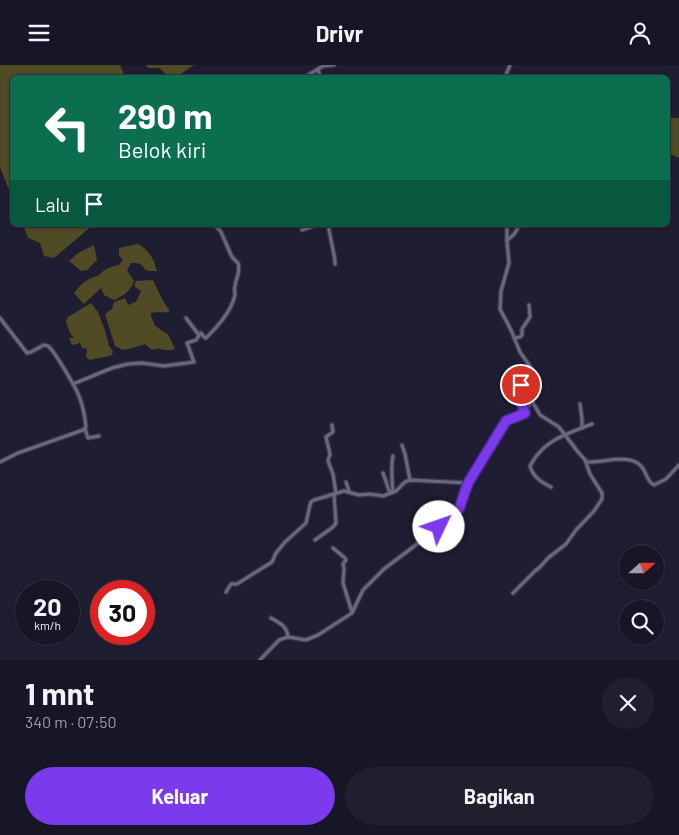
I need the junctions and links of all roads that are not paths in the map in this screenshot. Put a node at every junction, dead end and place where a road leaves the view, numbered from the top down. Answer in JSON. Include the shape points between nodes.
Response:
{"nodes":[{"id":1,"x":334,"y":65,"type":"edge"},
{"id":2,"x":318,"y":69,"type":"junction"},
{"id":3,"x":308,"y":75,"type":"edge"},
{"id":4,"x":320,"y":75,"type":"edge"},
{"id":5,"x":217,"y":227,"type":"edge"},
{"id":6,"x":310,"y":227,"type":"edge"},
{"id":7,"x":328,"y":227,"type":"edge"},
{"id":8,"x":508,"y":227,"type":"edge"},
{"id":9,"x":518,"y":227,"type":"edge"},
{"id":10,"x":302,"y":230,"type":"dead end"},
{"id":11,"x":506,"y":241,"type":"junction"},
{"id":12,"x":335,"y":264,"type":"dead end"},
{"id":13,"x":529,"y":305,"type":"dead end"},
{"id":14,"x":0,"y":318,"type":"edge"},
{"id":15,"x":186,"y":318,"type":"dead end"},
{"id":16,"x":199,"y":335,"type":"junction"},
{"id":17,"x":514,"y":338,"type":"junction"},
{"id":18,"x":73,"y":385,"type":"junction"},
{"id":19,"x":521,"y":385,"type":"dead end"},
{"id":20,"x":532,"y":400,"type":"junction"},
{"id":21,"x":580,"y":404,"type":"dead end"},
{"id":22,"x":525,"y":413,"type":"junction"},
{"id":23,"x":592,"y":424,"type":"dead end"},
{"id":24,"x":332,"y":425,"type":"dead end"},
{"id":25,"x":582,"y":428,"type":"junction"},
{"id":26,"x":85,"y":429,"type":"junction"},
{"id":27,"x":565,"y":434,"type":"junction"},
{"id":28,"x":99,"y":436,"type":"dead end"},
{"id":29,"x":402,"y":445,"type":"dead end"},
{"id":30,"x":393,"y":456,"type":"dead end"},
{"id":31,"x":585,"y":460,"type":"junction"},
{"id":32,"x":0,"y":462,"type":"edge"},
{"id":33,"x":679,"y":465,"type":"edge"},
{"id":34,"x":383,"y":473,"type":"dead end"},
{"id":35,"x":410,"y":481,"type":"junction"},
{"id":36,"x":346,"y":482,"type":"dead end"},
{"id":37,"x":468,"y":483,"type":"junction"},
{"id":38,"x":551,"y":487,"type":"dead end"},
{"id":39,"x":350,"y":492,"type":"junction"},
{"id":40,"x":335,"y":493,"type":"junction"},
{"id":41,"x":391,"y":493,"type":"junction"},
{"id":42,"x":315,"y":540,"type":"dead end"},
{"id":43,"x":332,"y":548,"type":"dead end"},
{"id":44,"x":226,"y":592,"type":"dead end"},
{"id":45,"x":513,"y":593,"type":"dead end"},
{"id":46,"x":352,"y":613,"type":"junction"},
{"id":47,"x":271,"y":619,"type":"dead end"},
{"id":48,"x":288,"y":637,"type":"junction"},
{"id":49,"x":260,"y":660,"type":"edge"}],
"edges":[{"from":1,"to":2,"type":"street"},
{"from":2,"to":3,"type":"street"},
{"from":2,"to":4,"type":"street"},
{"from":5,"to":16,"type":"street","via":[[232,258],[238,263],[240,273],[225,317],[206,339],[201,333]]},
{"from":6,"to":10,"type":"street"},
{"from":7,"to":12,"type":"street"},
{"from":8,"to":11,"type":"street"},
{"from":9,"to":11,"type":"street","via":[[512,238]]},
{"from":11,"to":17,"type":"street","via":[[509,263],[500,309]]},
{"from":13,"to":17,"type":"street","via":[[530,319],[522,329],[522,335]]},
{"from":14,"to":18,"type":"street","via":[[27,353],[48,346]]},
{"from":15,"to":16,"type":"street"},
{"from":16,"to":18,"type":"street","via":[[188,343],[193,362],[164,366],[128,364]]},
{"from":17,"to":20,"type":"street","via":[[532,369]]},
{"from":18,"to":26,"type":"street","via":[[80,398]]},
{"from":19,"to":22,"type":"street"},
{"from":20,"to":22,"type":"street"},
{"from":20,"to":27,"type":"street","via":[[540,415]]},
{"from":21,"to":25,"type":"street"},
{"from":22,"to":37,"type":"street","via":[[506,421]]},
{"from":23,"to":25,"type":"street"},
{"from":24,"to":40,"type":"street","via":[[333,432],[326,437]]},
{"from":25,"to":27,"type":"street"},
{"from":26,"to":28,"type":"street","via":[[88,438]]},
{"from":26,"to":32,"type":"street"},
{"from":27,"to":31,"type":"street"},
{"from":27,"to":38,"type":"street","via":[[548,444],[530,466],[538,479]]},
{"from":29,"to":35,"type":"street"},
{"from":30,"to":41,"type":"street"},
{"from":31,"to":33,"type":"street","via":[[634,461],[654,485]]},
{"from":31,"to":45,"type":"street","via":[[602,499],[566,544]]},
{"from":34,"to":41,"type":"street"},
{"from":35,"to":37,"type":"street"},
{"from":35,"to":41,"type":"street"},
{"from":36,"to":39,"type":"street"},
{"from":37,"to":46,"type":"street","via":[[459,509],[384,569],[363,590]]},
{"from":39,"to":40,"type":"street"},
{"from":39,"to":41,"type":"street","via":[[383,496]]},
{"from":40,"to":42,"type":"street","via":[[335,525]]},
{"from":40,"to":44,"type":"street","via":[[311,502],[306,523],[287,540],[272,562],[238,583],[231,583]]},
{"from":43,"to":46,"type":"street","via":[[346,560],[343,563],[343,582]]},
{"from":46,"to":48,"type":"street","via":[[306,640]]},
{"from":47,"to":48,"type":"street","via":[[286,628]]},
{"from":48,"to":49,"type":"street","via":[[279,640]]}]}
